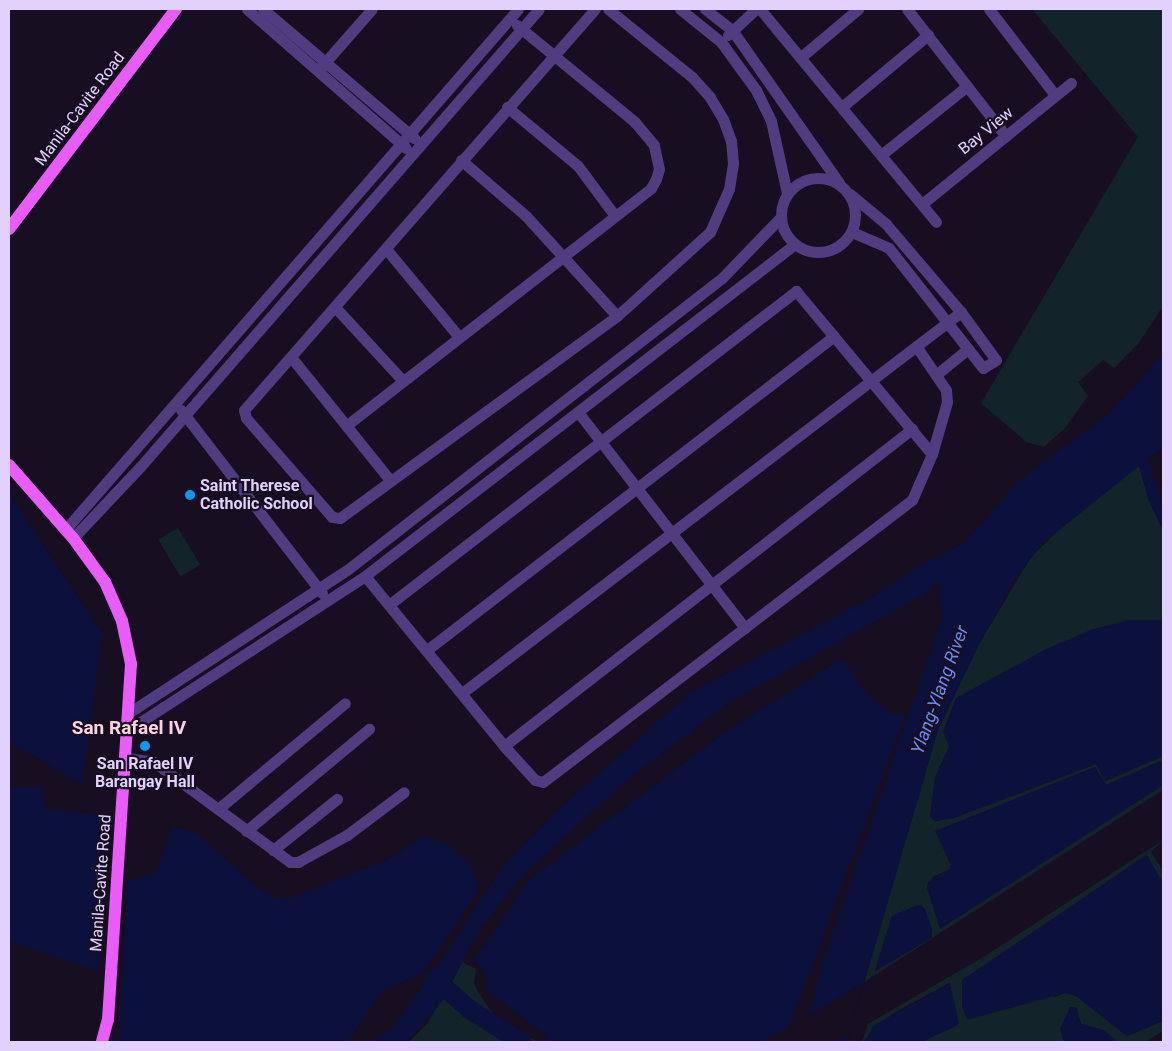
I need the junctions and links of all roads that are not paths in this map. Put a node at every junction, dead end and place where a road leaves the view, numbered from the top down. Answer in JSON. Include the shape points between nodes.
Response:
{"nodes":[{"id":1,"x":176,"y":9,"type":"edge"},
{"id":2,"x":247,"y":9,"type":"edge"},
{"id":3,"x":263,"y":9,"type":"edge"},
{"id":4,"x":372,"y":9,"type":"edge"},
{"id":5,"x":518,"y":9,"type":"edge"},
{"id":6,"x":539,"y":9,"type":"edge"},
{"id":7,"x":596,"y":9,"type":"edge"},
{"id":8,"x":608,"y":9,"type":"edge"},
{"id":9,"x":680,"y":9,"type":"edge"},
{"id":10,"x":705,"y":9,"type":"edge"},
{"id":11,"x":756,"y":9,"type":"edge"},
{"id":12,"x":760,"y":9,"type":"edge"},
{"id":13,"x":858,"y":9,"type":"edge"},
{"id":14,"x":907,"y":9,"type":"edge"},
{"id":15,"x":989,"y":9,"type":"edge"},
{"id":16,"x":510,"y":19,"type":"junction"},
{"id":17,"x":522,"y":28,"type":"junction"},
{"id":18,"x":732,"y":30,"type":"junction"},
{"id":19,"x":928,"y":36,"type":"junction"},
{"id":20,"x":721,"y":42,"type":"junction"},
{"id":21,"x":553,"y":54,"type":"junction"},
{"id":22,"x":801,"y":57,"type":"junction"},
{"id":23,"x":322,"y":66,"type":"junction"},
{"id":24,"x":1071,"y":83,"type":"dead end"},
{"id":25,"x":967,"y":86,"type":"junction"},
{"id":26,"x":1055,"y":96,"type":"junction"},
{"id":27,"x":843,"y":106,"type":"junction"},
{"id":28,"x":507,"y":107,"type":"junction"},
{"id":29,"x":409,"y":134,"type":"junction"},
{"id":30,"x":1006,"y":136,"type":"junction"},
{"id":31,"x":400,"y":143,"type":"junction"},
{"id":32,"x":419,"y":143,"type":"junction"},
{"id":33,"x":411,"y":153,"type":"junction"},
{"id":34,"x":881,"y":155,"type":"junction"},
{"id":35,"x":461,"y":160,"type":"junction"},
{"id":36,"x":840,"y":184,"type":"junction"},
{"id":37,"x":787,"y":193,"type":"junction"},
{"id":38,"x":850,"y":194,"type":"junction"},
{"id":39,"x":922,"y":204,"type":"junction"},
{"id":40,"x":615,"y":216,"type":"junction"},
{"id":41,"x":780,"y":218,"type":"junction"},
{"id":42,"x":936,"y":222,"type":"dead end"},
{"id":43,"x":9,"y":229,"type":"edge"},
{"id":44,"x":852,"y":232,"type":"junction"},
{"id":45,"x":795,"y":244,"type":"junction"},
{"id":46,"x":387,"y":250,"type":"junction"},
{"id":47,"x":562,"y":258,"type":"junction"},
{"id":48,"x":335,"y":306,"type":"junction"},
{"id":49,"x":961,"y":312,"type":"junction"},
{"id":50,"x":617,"y":316,"type":"junction"},
{"id":51,"x":948,"y":322,"type":"junction"},
{"id":52,"x":834,"y":336,"type":"junction"},
{"id":53,"x":459,"y":337,"type":"junction"},
{"id":54,"x":640,"y":344,"type":"junction"},
{"id":55,"x":916,"y":346,"type":"junction"},
{"id":56,"x":968,"y":348,"type":"junction"},
{"id":57,"x":649,"y":355,"type":"junction"},
{"id":58,"x":291,"y":357,"type":"junction"},
{"id":59,"x":937,"y":374,"type":"junction"},
{"id":60,"x":403,"y":381,"type":"junction"},
{"id":61,"x":871,"y":381,"type":"junction"},
{"id":62,"x":176,"y":404,"type":"junction"},
{"id":63,"x":578,"y":412,"type":"junction"},
{"id":64,"x":185,"y":414,"type":"junction"},
{"id":65,"x":347,"y":425,"type":"junction"},
{"id":66,"x":912,"y":429,"type":"junction"},
{"id":67,"x":602,"y":443,"type":"junction"},
{"id":68,"x":932,"y":454,"type":"junction"},
{"id":69,"x":9,"y":465,"type":"edge"},
{"id":70,"x":390,"y":480,"type":"junction"},
{"id":71,"x":637,"y":490,"type":"junction"},
{"id":72,"x":69,"y":534,"type":"junction"},
{"id":73,"x":671,"y":535,"type":"junction"},
{"id":74,"x":365,"y":576,"type":"junction"},
{"id":75,"x":319,"y":587,"type":"junction"},
{"id":76,"x":711,"y":587,"type":"junction"},
{"id":77,"x":327,"y":601,"type":"junction"},
{"id":78,"x":390,"y":604,"type":"junction"},
{"id":79,"x":745,"y":628,"type":"junction"},
{"id":80,"x":427,"y":650,"type":"junction"},
{"id":81,"x":462,"y":693,"type":"junction"},
{"id":82,"x":344,"y":703,"type":"dead end"},
{"id":83,"x":130,"y":712,"type":"junction"},
{"id":84,"x":369,"y":729,"type":"dead end"},
{"id":85,"x":128,"y":730,"type":"junction"},
{"id":86,"x":504,"y":746,"type":"junction"},
{"id":87,"x":127,"y":758,"type":"junction"},
{"id":88,"x":404,"y":792,"type":"dead end"},
{"id":89,"x":337,"y":799,"type":"dead end"},
{"id":90,"x":218,"y":809,"type":"junction"},
{"id":91,"x":246,"y":830,"type":"junction"},
{"id":92,"x":273,"y":850,"type":"junction"},
{"id":93,"x":102,"y":1042,"type":"edge"}],
"edges":[{"from":1,"to":43,"type":"main road","name":"Manila-Cavite Road"},
{"from":2,"to":23,"type":"street"},
{"from":3,"to":23,"type":"street"},
{"from":4,"to":23,"type":"street"},
{"from":5,"to":16,"type":"street"},
{"from":6,"to":17,"type":"street"},
{"from":7,"to":21,"type":"street"},
{"from":8,"to":50,"type":"street","via":[[692,77],[710,97],[731,141],[733,163],[729,189],[710,232]]},
{"from":9,"to":20,"type":"street"},
{"from":10,"to":18,"type":"street"},
{"from":11,"to":18,"type":"street"},
{"from":12,"to":22,"type":"street"},
{"from":13,"to":22,"type":"street"},
{"from":14,"to":19,"type":"street"},
{"from":15,"to":26,"type":"street"},
{"from":16,"to":17,"type":"street"},
{"from":16,"to":29,"type":"street"},
{"from":17,"to":21,"type":"street"},
{"from":17,"to":32,"type":"street"},
{"from":18,"to":20,"type":"street"},
{"from":18,"to":36,"type":"street"},
{"from":19,"to":25,"type":"street"},
{"from":19,"to":27,"type":"street"},
{"from":20,"to":37,"type":"street","via":[[756,90],[770,121]]},
{"from":21,"to":28,"type":"street"},
{"from":21,"to":40,"type":"street","via":[[635,122],[654,145],[659,169],[651,188]]},
{"from":22,"to":27,"type":"street"},
{"from":23,"to":29,"type":"street"},
{"from":23,"to":31,"type":"street"},
{"from":24,"to":26,"type":"street","name":"Bay View"},
{"from":25,"to":30,"type":"street"},
{"from":25,"to":34,"type":"street"},
{"from":26,"to":30,"type":"street","name":"Bay View"},
{"from":27,"to":34,"type":"street"},
{"from":28,"to":35,"type":"street"},
{"from":28,"to":40,"type":"street","via":[[578,166]]},
{"from":29,"to":31,"type":"street"},
{"from":29,"to":32,"type":"street"},
{"from":30,"to":39,"type":"street","name":"Bay View"},
{"from":31,"to":33,"type":"street"},
{"from":31,"to":62,"type":"street"},
{"from":32,"to":33,"type":"street"},
{"from":33,"to":64,"type":"street"},
{"from":34,"to":39,"type":"street"},
{"from":35,"to":46,"type":"street"},
{"from":35,"to":47,"type":"street","via":[[526,216]]},
{"from":36,"to":37,"type":"street","via":[[818,177],[801,182]]},
{"from":36,"to":38,"type":"street"},
{"from":37,"to":41,"type":"street"},
{"from":38,"to":44,"type":"street","via":[[855,206]]},
{"from":38,"to":49,"type":"street","via":[[886,224]]},
{"from":39,"to":42,"type":"street"},
{"from":40,"to":47,"type":"street"},
{"from":41,"to":45,"type":"street","via":[[782,228]]},
{"from":41,"to":54,"type":"street","via":[[722,278]]},
{"from":44,"to":45,"type":"street","via":[[846,241],[826,251],[804,250]]},
{"from":44,"to":51,"type":"street","via":[[889,248]]},
{"from":45,"to":57,"type":"street"},
{"from":46,"to":48,"type":"street"},
{"from":46,"to":53,"type":"street"},
{"from":47,"to":50,"type":"street"},
{"from":47,"to":53,"type":"street"},
{"from":48,"to":58,"type":"street"},
{"from":48,"to":60,"type":"street"},
{"from":49,"to":51,"type":"street"},
{"from":49,"to":56,"type":"street","via":[[996,360],[983,368]]},
{"from":50,"to":70,"type":"street"},
{"from":51,"to":55,"type":"street"},
{"from":51,"to":56,"type":"street"},
{"from":52,"to":61,"type":"street"},
{"from":52,"to":67,"type":"street","via":[[796,291]]},
{"from":52,"to":71,"type":"street"},
{"from":53,"to":60,"type":"street"},
{"from":54,"to":57,"type":"street"},
{"from":54,"to":75,"type":"street","via":[[347,570]]},
{"from":55,"to":59,"type":"street"},
{"from":55,"to":61,"type":"street"},
{"from":56,"to":59,"type":"street"},
{"from":57,"to":63,"type":"street"},
{"from":58,"to":65,"type":"street"},
{"from":58,"to":70,"type":"street","via":[[246,405],[246,418],[332,517],[340,518]]},
{"from":59,"to":68,"type":"street","via":[[946,390],[948,402]]},
{"from":60,"to":65,"type":"street"},
{"from":61,"to":66,"type":"street"},
{"from":61,"to":73,"type":"street"},
{"from":62,"to":64,"type":"street"},
{"from":62,"to":72,"type":"street"},
{"from":63,"to":67,"type":"street"},
{"from":63,"to":74,"type":"street"},
{"from":64,"to":72,"type":"street"},
{"from":64,"to":75,"type":"street"},
{"from":65,"to":70,"type":"street"},
{"from":66,"to":68,"type":"street"},
{"from":66,"to":76,"type":"street"},
{"from":67,"to":71,"type":"street"},
{"from":67,"to":78,"type":"street"},
{"from":68,"to":79,"type":"street","via":[[912,500]]},
{"from":69,"to":72,"type":"main road","name":"Manila-Cavite Road"},
{"from":71,"to":73,"type":"street"},
{"from":71,"to":80,"type":"street"},
{"from":72,"to":83,"type":"main road","name":"Manila-Cavite Road","via":[[105,582],[122,621],[131,664]]},
{"from":73,"to":76,"type":"street"},
{"from":73,"to":81,"type":"street"},
{"from":74,"to":77,"type":"street"},
{"from":74,"to":78,"type":"street"},
{"from":75,"to":77,"type":"street"},
{"from":75,"to":83,"type":"street"},
{"from":76,"to":79,"type":"street"},
{"from":76,"to":86,"type":"street"},
{"from":77,"to":85,"type":"street"},
{"from":78,"to":80,"type":"street"},
{"from":79,"to":86,"type":"street","via":[[544,782],[535,780]]},
{"from":80,"to":81,"type":"street"},
{"from":81,"to":86,"type":"street"},
{"from":82,"to":90,"type":"street"},
{"from":83,"to":85,"type":"main road","name":"Manila-Cavite Road"},
{"from":84,"to":91,"type":"street"},
{"from":85,"to":87,"type":"main road","name":"Manila-Cavite Road"},
{"from":87,"to":90,"type":"street","via":[[154,762]]},
{"from":87,"to":93,"type":"main road","name":"Manila-Cavite Road","via":[[108,1019]]},
{"from":88,"to":92,"type":"street","via":[[347,835],[298,862],[288,861]]},
{"from":89,"to":92,"type":"street"},
{"from":90,"to":91,"type":"street"},
{"from":91,"to":92,"type":"street"}]}
